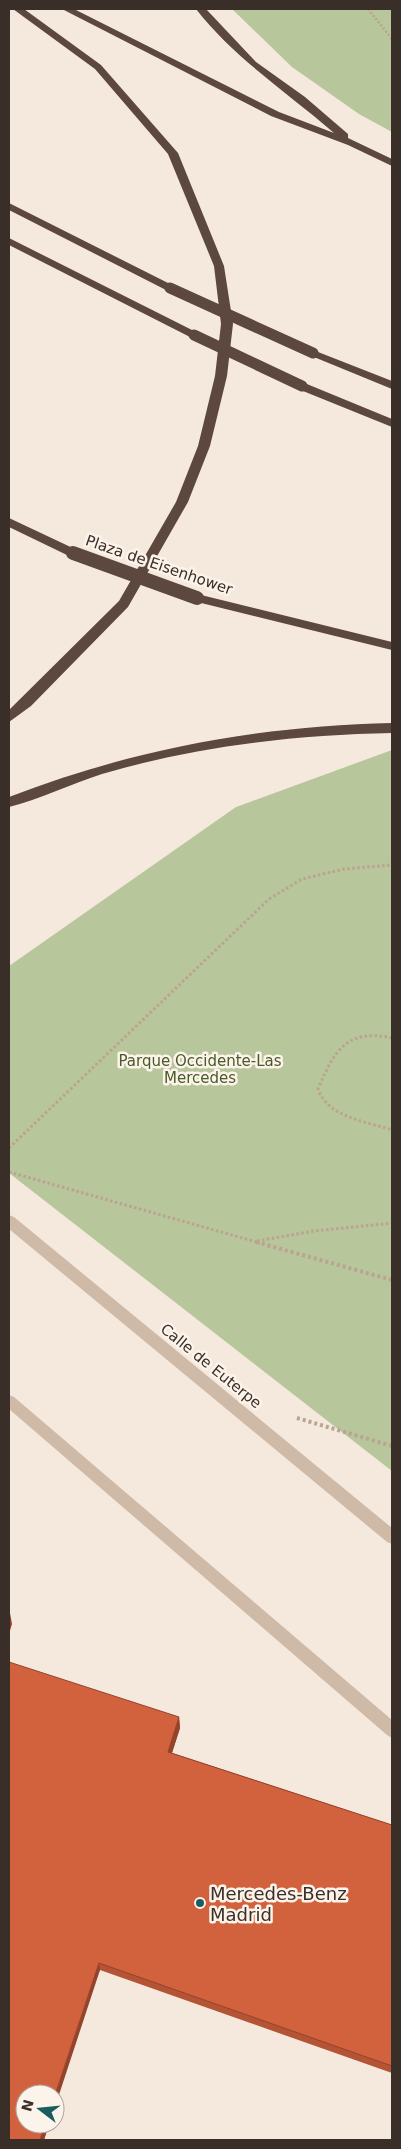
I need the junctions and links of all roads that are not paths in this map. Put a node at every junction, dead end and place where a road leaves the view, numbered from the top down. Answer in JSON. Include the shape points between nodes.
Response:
{"nodes":[{"id":1,"x":18,"y":9,"type":"edge"},
{"id":2,"x":67,"y":9,"type":"edge"},
{"id":3,"x":201,"y":9,"type":"edge"},
{"id":4,"x":352,"y":143,"type":"junction"},
{"id":5,"x":392,"y":163,"type":"edge"},
{"id":6,"x":9,"y":206,"type":"edge"},
{"id":7,"x":9,"y":241,"type":"edge"},
{"id":8,"x":392,"y":385,"type":"edge"},
{"id":9,"x":392,"y":422,"type":"edge"},
{"id":10,"x":9,"y":522,"type":"edge"},
{"id":11,"x":392,"y":646,"type":"edge"},
{"id":12,"x":9,"y":717,"type":"edge"},
{"id":13,"x":392,"y":728,"type":"edge"},
{"id":14,"x":9,"y":802,"type":"edge"},
{"id":15,"x":9,"y":1221,"type":"edge"},
{"id":16,"x":9,"y":1401,"type":"edge"},
{"id":17,"x":392,"y":1537,"type":"edge"},
{"id":18,"x":392,"y":1730,"type":"edge"}],
"edges":[{"from":1,"to":12,"type":"highway","via":[[98,67],[173,153],[219,266],[227,324],[221,376],[204,446],[182,502],[124,604]]},
{"from":2,"to":4,"type":"highway","via":[[275,114]]},
{"from":3,"to":4,"type":"highway","via":[[254,64]]},
{"from":4,"to":5,"type":"highway"},
{"from":6,"to":8,"type":"highway","bridge":true,"via":[[170,288]]},
{"from":7,"to":9,"type":"highway","bridge":true,"via":[[194,335],[302,386]]},
{"from":10,"to":11,"type":"highway","name":"Plaza de Eisenhower","bridge":true,"via":[[73,553],[197,598]]},
{"from":13,"to":14,"type":"highway","via":[[265,737],[145,757],[42,788]]},
{"from":15,"to":17,"type":"street","name":"Calle de Euterpe"},
{"from":16,"to":18,"type":"street"}]}
